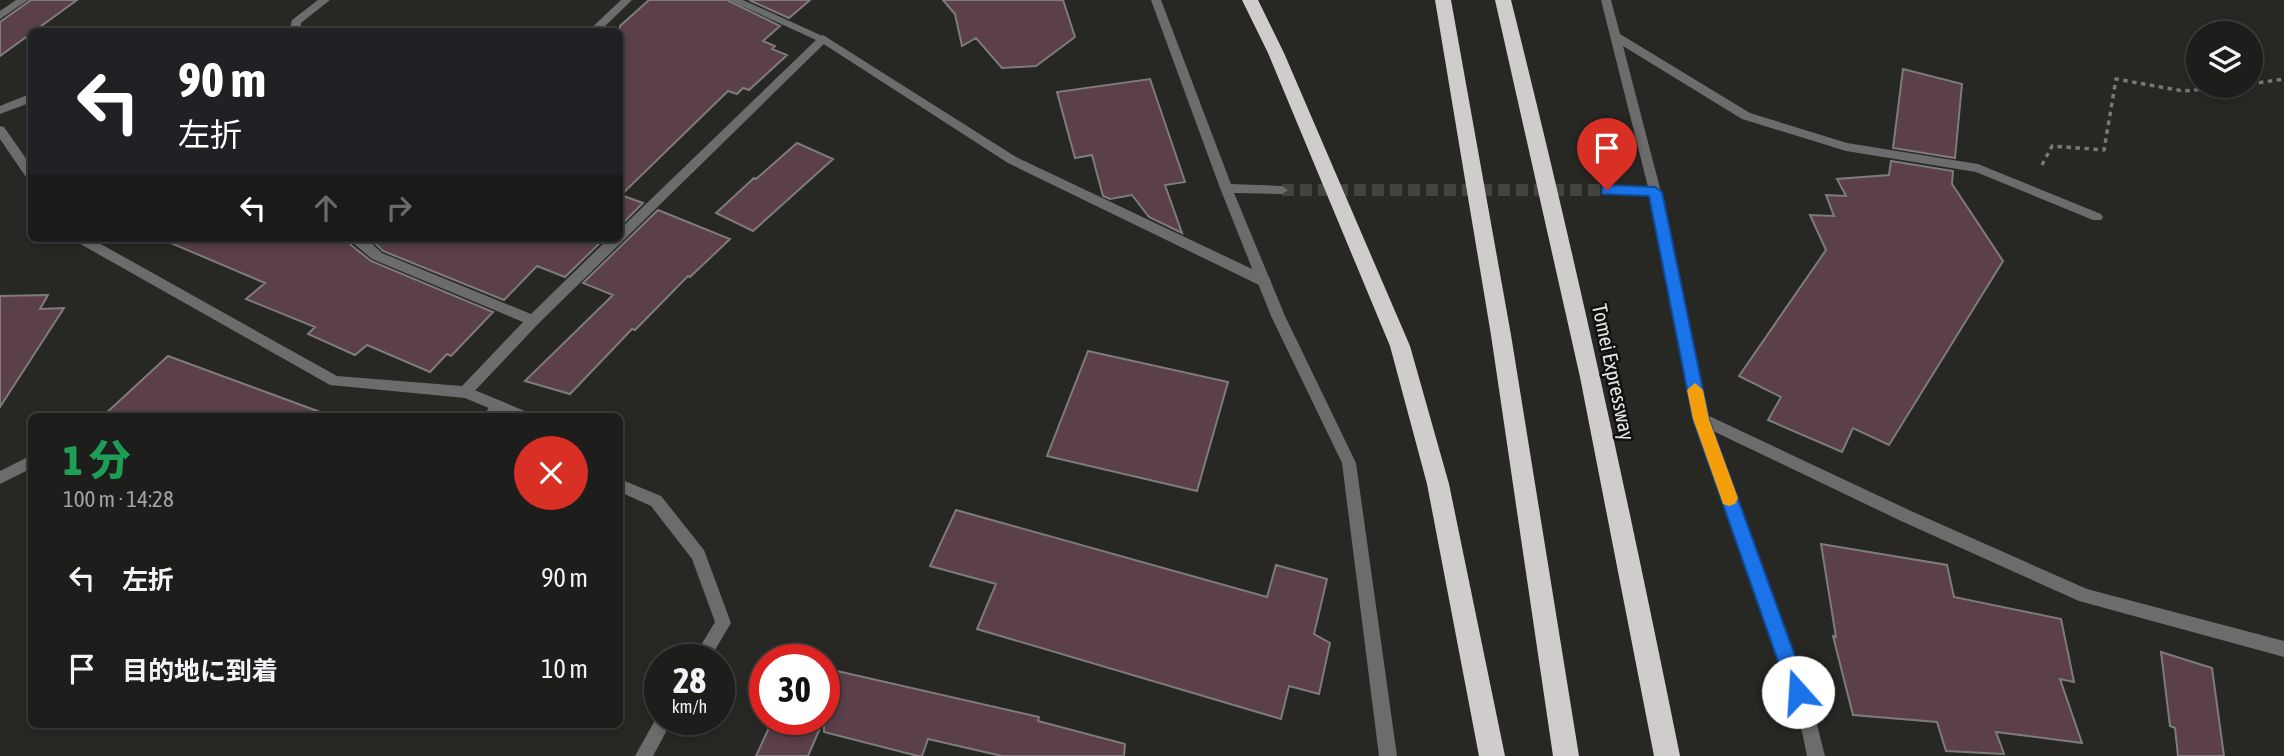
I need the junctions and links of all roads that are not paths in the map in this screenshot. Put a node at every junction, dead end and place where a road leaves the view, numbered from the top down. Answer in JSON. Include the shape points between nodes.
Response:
{"nodes":[{"id":1,"x":23,"y":0,"type":"edge"},
{"id":2,"x":326,"y":0,"type":"edge"},
{"id":3,"x":627,"y":0,"type":"edge"},
{"id":4,"x":734,"y":0,"type":"edge"},
{"id":5,"x":1156,"y":0,"type":"edge"},
{"id":6,"x":1250,"y":0,"type":"edge"},
{"id":7,"x":1443,"y":0,"type":"edge"},
{"id":8,"x":1503,"y":0,"type":"edge"},
{"id":9,"x":1606,"y":0,"type":"edge"},
{"id":10,"x":0,"y":16,"type":"edge"},
{"id":11,"x":295,"y":28,"type":"edge"},
{"id":12,"x":596,"y":28,"type":"edge"},
{"id":13,"x":1616,"y":37,"type":"junction"},
{"id":14,"x":823,"y":39,"type":"junction"},
{"id":15,"x":28,"y":99,"type":"edge"},
{"id":16,"x":0,"y":110,"type":"edge"},
{"id":17,"x":0,"y":130,"type":"edge"},
{"id":18,"x":28,"y":171,"type":"edge"},
{"id":19,"x":1226,"y":188,"type":"junction"},
{"id":20,"x":1282,"y":190,"type":"tunnel mouth"},
{"id":21,"x":1607,"y":190,"type":"tunnel mouth"},
{"id":22,"x":1655,"y":192,"type":"junction"},
{"id":23,"x":2097,"y":217,"type":"dead end"},
{"id":24,"x":623,"y":232,"type":"edge"},
{"id":25,"x":87,"y":242,"type":"edge"},
{"id":26,"x":360,"y":242,"type":"edge"},
{"id":27,"x":613,"y":242,"type":"edge"},
{"id":28,"x":1264,"y":281,"type":"junction"},
{"id":29,"x":533,"y":320,"type":"junction"},
{"id":30,"x":465,"y":392,"type":"junction"},
{"id":31,"x":494,"y":411,"type":"edge"},
{"id":32,"x":1701,"y":419,"type":"junction"},
{"id":33,"x":28,"y":463,"type":"edge"},
{"id":34,"x":0,"y":478,"type":"edge"},
{"id":35,"x":623,"y":486,"type":"edge"},
{"id":36,"x":710,"y":644,"type":"edge"},
{"id":37,"x":2284,"y":649,"type":"edge"},
{"id":38,"x":655,"y":735,"type":"edge"},
{"id":39,"x":643,"y":756,"type":"edge"},
{"id":40,"x":1388,"y":756,"type":"edge"},
{"id":41,"x":1492,"y":756,"type":"edge"},
{"id":42,"x":1566,"y":756,"type":"edge"},
{"id":43,"x":1667,"y":756,"type":"edge"},
{"id":44,"x":1816,"y":756,"type":"edge"}],
"edges":[{"from":1,"to":10,"type":"street"},
{"from":2,"to":11,"type":"street","via":[[296,22]]},
{"from":3,"to":12,"type":"street"},
{"from":4,"to":14,"type":"street"},
{"from":5,"to":19,"type":"street"},
{"from":6,"to":41,"type":"highway","via":[[1400,346],[1438,484]]},
{"from":7,"to":42,"type":"highway","via":[[1502,335]]},
{"from":8,"to":43,"type":"highway","name":"Tomei Expressway","via":[[1577,314]]},
{"from":9,"to":13,"type":"street"},
{"from":13,"to":22,"type":"street"},
{"from":13,"to":23,"type":"street","via":[[1746,116],[1846,147],[1978,168]]},
{"from":14,"to":24,"type":"street"},
{"from":14,"to":28,"type":"street","via":[[1012,160]]},
{"from":15,"to":16,"type":"street"},
{"from":17,"to":18,"type":"street"},
{"from":19,"to":20,"type":"street"},
{"from":19,"to":28,"type":"street"},
{"from":21,"to":22,"type":"street"},
{"from":22,"to":32,"type":"street"},
{"from":25,"to":30,"type":"street","via":[[335,381]]},
{"from":26,"to":29,"type":"street","via":[[377,256]]},
{"from":27,"to":29,"type":"street"},
{"from":28,"to":40,"type":"street","via":[[1349,463]]},
{"from":29,"to":30,"type":"street"},
{"from":30,"to":31,"type":"street"},
{"from":32,"to":37,"type":"street","via":[[2085,596]]},
{"from":32,"to":44,"type":"street","via":[[1807,717]]},
{"from":33,"to":34,"type":"street"},
{"from":35,"to":36,"type":"street","via":[[656,501],[699,555],[723,623]]},
{"from":38,"to":39,"type":"street"}]}
